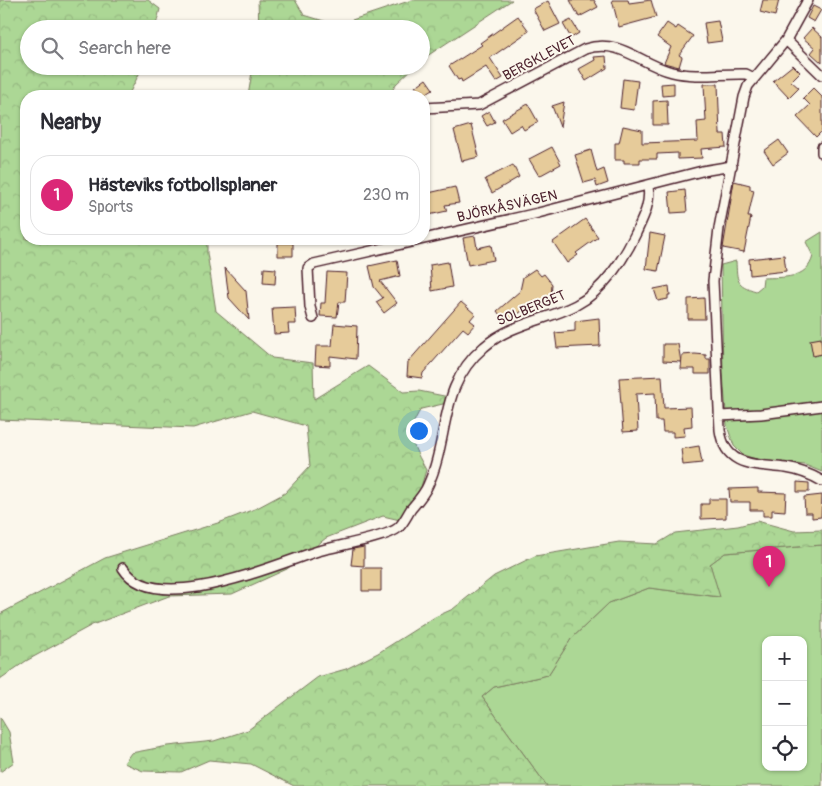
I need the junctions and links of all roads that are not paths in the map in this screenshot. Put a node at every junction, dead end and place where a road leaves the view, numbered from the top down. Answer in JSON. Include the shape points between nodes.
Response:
{"nodes":[{"id":1,"x":808,"y":0,"type":"edge"},
{"id":2,"x":786,"y":40,"type":"junction"},
{"id":3,"x":822,"y":75,"type":"edge"},
{"id":4,"x":754,"y":78,"type":"junction"},
{"id":5,"x":430,"y":108,"type":"edge"},
{"id":6,"x":822,"y":147,"type":"edge"},
{"id":7,"x":822,"y":153,"type":"edge"},
{"id":8,"x":732,"y":166,"type":"junction"},
{"id":9,"x":648,"y":187,"type":"junction"},
{"id":10,"x":430,"y":237,"type":"edge"},
{"id":11,"x":396,"y":245,"type":"edge"},
{"id":12,"x":313,"y":318,"type":"dead end"},
{"id":13,"x":822,"y":406,"type":"edge"},
{"id":14,"x":719,"y":416,"type":"junction"},
{"id":15,"x":822,"y":481,"type":"edge"},
{"id":16,"x":122,"y":568,"type":"dead end"}],
"edges":[{"from":1,"to":2,"type":"street"},
{"from":2,"to":3,"type":"street"},
{"from":2,"to":4,"type":"street"},
{"from":4,"to":5,"type":"street","name":"BERGKLEVET","via":[[746,74],[671,72],[603,44],[585,49],[479,105]]},
{"from":4,"to":8,"type":"street","via":[[741,106]]},
{"from":6,"to":7,"type":"street"},
{"from":8,"to":9,"type":"street","name":"BJÖRKÅSVÄGEN"},
{"from":8,"to":14,"type":"street","via":[[719,228],[713,281]]},
{"from":9,"to":10,"type":"street","name":"BJÖRKÅSVÄGEN"},
{"from":9,"to":16,"type":"street","name":"SOLBERGET","via":[[650,196],[633,240],[603,283],[577,304],[506,331],[474,356],[451,397],[428,486],[398,528],[218,583],[184,590],[150,586],[129,578]]},
{"from":11,"to":12,"type":"street","name":"BJÖRKÅSVÄGEN","via":[[308,268]]},
{"from":13,"to":14,"type":"street"},
{"from":14,"to":15,"type":"street","via":[[721,440],[733,457],[754,465],[808,473]]}]}
